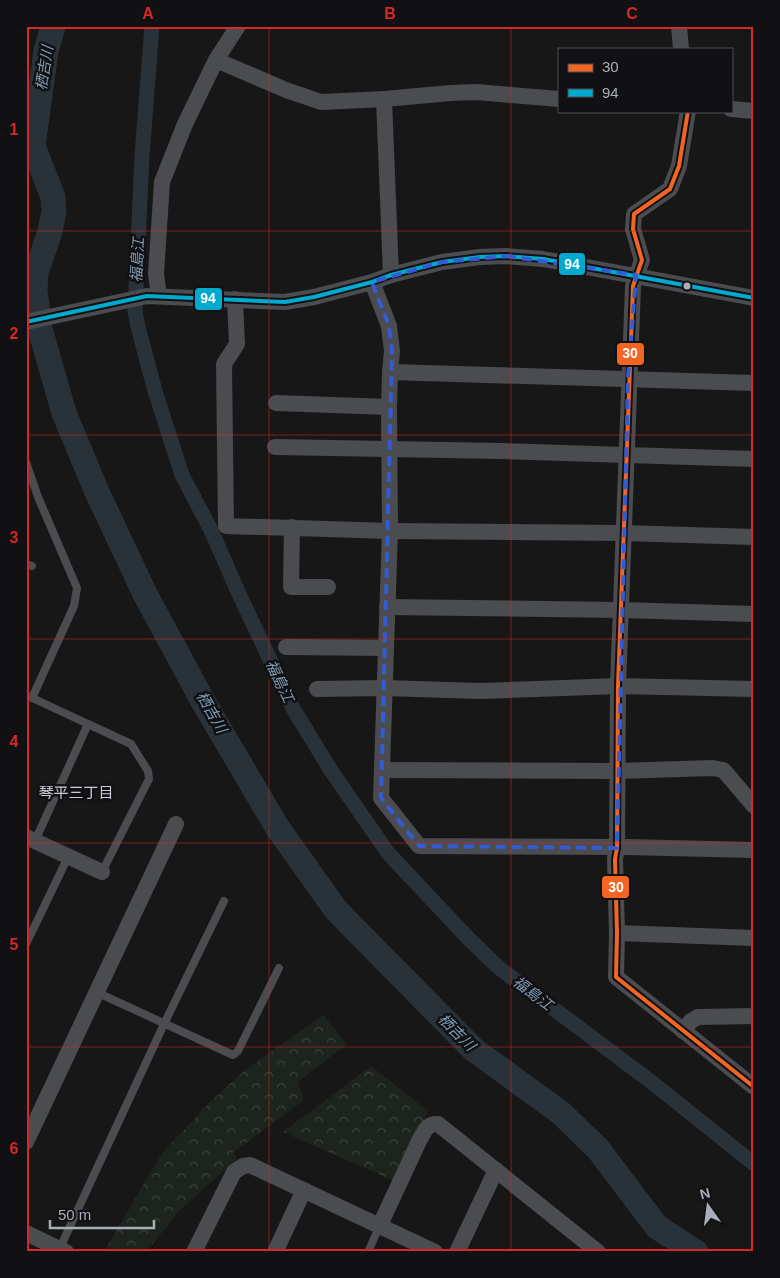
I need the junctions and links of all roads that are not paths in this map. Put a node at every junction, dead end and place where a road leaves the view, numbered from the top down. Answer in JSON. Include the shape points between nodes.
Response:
{"nodes":[{"id":1,"x":238,"y":26,"type":"edge"},
{"id":2,"x":679,"y":26,"type":"edge"},
{"id":3,"x":681,"y":48,"type":"edge"},
{"id":4,"x":216,"y":60,"type":"junction"},
{"id":5,"x":384,"y":99,"type":"junction"},
{"id":6,"x":558,"y":99,"type":"edge"},
{"id":7,"x":732,"y":109,"type":"edge"},
{"id":8,"x":754,"y":111,"type":"edge"},
{"id":9,"x":688,"y":112,"type":"edge"},
{"id":10,"x":391,"y":275,"type":"junction"},
{"id":11,"x":636,"y":275,"type":"junction"},
{"id":12,"x":372,"y":282,"type":"junction"},
{"id":13,"x":153,"y":296,"type":"junction"},
{"id":14,"x":754,"y":298,"type":"edge"},
{"id":15,"x":235,"y":299,"type":"junction"},
{"id":16,"x":26,"y":322,"type":"edge"},
{"id":17,"x":390,"y":372,"type":"junction"},
{"id":18,"x":628,"y":379,"type":"junction"},
{"id":19,"x":754,"y":383,"type":"edge"},
{"id":20,"x":276,"y":403,"type":"dead end"},
{"id":21,"x":389,"y":407,"type":"junction"},
{"id":22,"x":275,"y":447,"type":"dead end"},
{"id":23,"x":389,"y":449,"type":"junction"},
{"id":24,"x":626,"y":454,"type":"junction"},
{"id":25,"x":754,"y":459,"type":"edge"},
{"id":26,"x":26,"y":462,"type":"edge"},
{"id":27,"x":292,"y":527,"type":"junction"},
{"id":28,"x":390,"y":531,"type":"junction"},
{"id":29,"x":624,"y":532,"type":"junction"},
{"id":30,"x":754,"y":537,"type":"edge"},
{"id":31,"x":328,"y":587,"type":"dead end"},
{"id":32,"x":387,"y":607,"type":"junction"},
{"id":33,"x":622,"y":610,"type":"junction"},
{"id":34,"x":754,"y":614,"type":"edge"},
{"id":35,"x":286,"y":646,"type":"dead end"},
{"id":36,"x":386,"y":648,"type":"junction"},
{"id":37,"x":618,"y":686,"type":"junction"},
{"id":38,"x":385,"y":688,"type":"junction"},
{"id":39,"x":317,"y":689,"type":"dead end"},
{"id":40,"x":754,"y":689,"type":"edge"},
{"id":41,"x":29,"y":696,"type":"edge"},
{"id":42,"x":88,"y":724,"type":"junction"},
{"id":43,"x":382,"y":770,"type":"junction"},
{"id":44,"x":617,"y":771,"type":"junction"},
{"id":45,"x":754,"y":806,"type":"edge"},
{"id":46,"x":176,"y":824,"type":"dead end"},
{"id":47,"x":30,"y":839,"type":"edge"},
{"id":48,"x":617,"y":848,"type":"junction"},
{"id":49,"x":754,"y":850,"type":"edge"},
{"id":50,"x":68,"y":857,"type":"junction"},
{"id":51,"x":102,"y":872,"type":"joint"},
{"id":52,"x":224,"y":901,"type":"dead end"},
{"id":53,"x":617,"y":933,"type":"junction"},
{"id":54,"x":754,"y":938,"type":"edge"},
{"id":55,"x":26,"y":944,"type":"edge"},
{"id":56,"x":279,"y":968,"type":"dead end"},
{"id":57,"x":96,"y":992,"type":"junction"},
{"id":58,"x":754,"y":1016,"type":"edge"},
{"id":59,"x":164,"y":1024,"type":"junction"},
{"id":60,"x":683,"y":1031,"type":"junction"},
{"id":61,"x":754,"y":1087,"type":"edge"},
{"id":62,"x":26,"y":1142,"type":"edge"},
{"id":63,"x":496,"y":1170,"type":"junction"},
{"id":64,"x":304,"y":1190,"type":"junction"},
{"id":65,"x":380,"y":1225,"type":"junction"},
{"id":66,"x":26,"y":1233,"type":"edge"},
{"id":67,"x":61,"y":1251,"type":"edge"},
{"id":68,"x":194,"y":1252,"type":"edge"},
{"id":69,"x":275,"y":1252,"type":"edge"},
{"id":70,"x":368,"y":1252,"type":"edge"},
{"id":71,"x":435,"y":1252,"type":"edge"},
{"id":72,"x":457,"y":1252,"type":"edge"},
{"id":73,"x":598,"y":1252,"type":"edge"}],
"edges":[{"from":1,"to":4,"type":"street"},
{"from":2,"to":3,"type":"street"},
{"from":4,"to":5,"type":"street","via":[[322,102]]},
{"from":4,"to":13,"type":"street","via":[[162,182]]},
{"from":5,"to":6,"type":"street","via":[[451,92]]},
{"from":5,"to":10,"type":"street"},
{"from":7,"to":8,"type":"street"},
{"from":9,"to":11,"type":"street","via":[[679,166],[670,188],[634,214],[633,229],[642,260]]},
{"from":10,"to":11,"type":"street","via":[[442,262],[506,256]]},
{"from":10,"to":12,"type":"street"},
{"from":11,"to":14,"type":"street"},
{"from":11,"to":18,"type":"street"},
{"from":12,"to":15,"type":"street","via":[[285,302]]},
{"from":12,"to":17,"type":"street","via":[[389,326]]},
{"from":13,"to":15,"type":"street"},
{"from":13,"to":16,"type":"street"},
{"from":15,"to":27,"type":"street","via":[[237,344],[224,364],[226,526]]},
{"from":17,"to":18,"type":"street"},
{"from":17,"to":21,"type":"street"},
{"from":18,"to":19,"type":"street"},
{"from":18,"to":24,"type":"street"},
{"from":20,"to":21,"type":"street"},
{"from":21,"to":23,"type":"street"},
{"from":22,"to":23,"type":"street"},
{"from":23,"to":24,"type":"street"},
{"from":23,"to":28,"type":"street"},
{"from":24,"to":25,"type":"street"},
{"from":24,"to":29,"type":"street"},
{"from":26,"to":41,"type":"lane","via":[[77,588],[74,606]]},
{"from":27,"to":28,"type":"street"},
{"from":27,"to":31,"type":"street","via":[[291,587]]},
{"from":28,"to":29,"type":"street"},
{"from":28,"to":32,"type":"street"},
{"from":29,"to":30,"type":"street"},
{"from":29,"to":33,"type":"street"},
{"from":32,"to":33,"type":"street"},
{"from":32,"to":36,"type":"street"},
{"from":33,"to":34,"type":"street"},
{"from":33,"to":37,"type":"street"},
{"from":35,"to":36,"type":"street"},
{"from":36,"to":38,"type":"street"},
{"from":37,"to":38,"type":"street","via":[[480,691]]},
{"from":37,"to":40,"type":"street"},
{"from":37,"to":44,"type":"street"},
{"from":38,"to":39,"type":"street"},
{"from":38,"to":43,"type":"street"},
{"from":41,"to":42,"type":"lane"},
{"from":42,"to":47,"type":"lane"},
{"from":42,"to":51,"type":"lane","via":[[131,744],[148,771],[149,779]]},
{"from":43,"to":44,"type":"street"},
{"from":43,"to":48,"type":"street","via":[[381,798],[419,846]]},
{"from":44,"to":45,"type":"street","via":[[718,769],[726,773]]},
{"from":44,"to":48,"type":"street"},
{"from":46,"to":57,"type":"street"},
{"from":47,"to":50,"type":"street"},
{"from":48,"to":49,"type":"street"},
{"from":48,"to":53,"type":"street"},
{"from":50,"to":51,"type":"street"},
{"from":50,"to":55,"type":"lane"},
{"from":52,"to":59,"type":"lane"},
{"from":53,"to":54,"type":"street"},
{"from":53,"to":60,"type":"street","via":[[616,977]]},
{"from":56,"to":59,"type":"lane","via":[[233,1056]]},
{"from":57,"to":59,"type":"lane"},
{"from":57,"to":62,"type":"street"},
{"from":58,"to":60,"type":"street","via":[[698,1017]]},
{"from":59,"to":67,"type":"lane"},
{"from":60,"to":61,"type":"street"},
{"from":63,"to":65,"type":"street","via":[[438,1124],[432,1124],[420,1139]]},
{"from":63,"to":72,"type":"street"},
{"from":63,"to":73,"type":"street"},
{"from":64,"to":65,"type":"street"},
{"from":64,"to":68,"type":"street","via":[[250,1165],[243,1166],[234,1172]]},
{"from":64,"to":69,"type":"street"},
{"from":65,"to":70,"type":"lane"},
{"from":65,"to":71,"type":"street"},
{"from":66,"to":67,"type":"street"}]}
